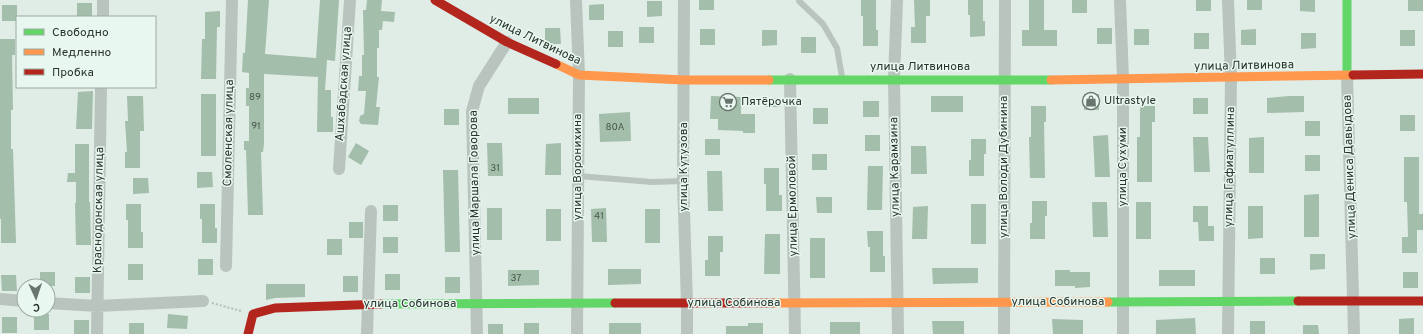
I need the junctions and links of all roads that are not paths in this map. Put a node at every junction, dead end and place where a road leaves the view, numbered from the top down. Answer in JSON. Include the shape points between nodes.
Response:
{"nodes":[{"id":1,"x":103,"y":0,"type":"edge"},
{"id":2,"x":232,"y":0,"type":"edge"},
{"id":3,"x":350,"y":0,"type":"edge"},
{"id":4,"x":435,"y":0,"type":"edge"},
{"id":5,"x":576,"y":0,"type":"edge"},
{"id":6,"x":684,"y":0,"type":"edge"},
{"id":7,"x":897,"y":0,"type":"edge"},
{"id":8,"x":1005,"y":0,"type":"edge"},
{"id":9,"x":1120,"y":0,"type":"edge"},
{"id":10,"x":1228,"y":0,"type":"edge"},
{"id":11,"x":1347,"y":0,"type":"edge"},
{"id":12,"x":799,"y":1,"type":"edge"},
{"id":13,"x":103,"y":16,"type":"edge"},
{"id":14,"x":507,"y":42,"type":"junction"},
{"id":15,"x":1423,"y":74,"type":"edge"},
{"id":16,"x":579,"y":75,"type":"junction"},
{"id":17,"x":1347,"y":75,"type":"junction"},
{"id":18,"x":1230,"y":78,"type":"junction"},
{"id":19,"x":790,"y":79,"type":"junction"},
{"id":20,"x":842,"y":79,"type":"junction"},
{"id":21,"x":894,"y":79,"type":"junction"},
{"id":22,"x":1123,"y":79,"type":"junction"},
{"id":23,"x":684,"y":80,"type":"junction"},
{"id":24,"x":1004,"y":80,"type":"junction"},
{"id":25,"x":102,"y":88,"type":"edge"},
{"id":26,"x":339,"y":169,"type":"dead end"},
{"id":27,"x":578,"y":176,"type":"junction"},
{"id":28,"x":683,"y":181,"type":"junction"},
{"id":29,"x":371,"y":211,"type":"dead end"},
{"id":30,"x":226,"y":266,"type":"dead end"},
{"id":31,"x":0,"y":299,"type":"edge"},
{"id":32,"x":16,"y":300,"type":"edge"},
{"id":33,"x":203,"y":301,"type":"road end"},
{"id":34,"x":1354,"y":301,"type":"junction"},
{"id":35,"x":1423,"y":301,"type":"edge"},
{"id":36,"x":1004,"y":302,"type":"junction"},
{"id":37,"x":1123,"y":302,"type":"junction"},
{"id":38,"x":1228,"y":302,"type":"junction"},
{"id":39,"x":56,"y":303,"type":"edge"},
{"id":40,"x":687,"y":303,"type":"junction"},
{"id":41,"x":795,"y":303,"type":"junction"},
{"id":42,"x":898,"y":303,"type":"junction"},
{"id":43,"x":367,"y":304,"type":"junction"},
{"id":44,"x":477,"y":304,"type":"junction"},
{"id":45,"x":577,"y":304,"type":"junction"},
{"id":46,"x":97,"y":306,"type":"junction"},
{"id":47,"x":97,"y":334,"type":"edge"},
{"id":48,"x":248,"y":334,"type":"edge"},
{"id":49,"x":367,"y":334,"type":"edge"},
{"id":50,"x":477,"y":334,"type":"edge"},
{"id":51,"x":577,"y":334,"type":"edge"},
{"id":52,"x":687,"y":334,"type":"edge"},
{"id":53,"x":795,"y":334,"type":"edge"},
{"id":54,"x":898,"y":334,"type":"edge"},
{"id":55,"x":1004,"y":334,"type":"edge"},
{"id":56,"x":1123,"y":334,"type":"edge"},
{"id":57,"x":1228,"y":334,"type":"edge"},
{"id":58,"x":1354,"y":334,"type":"edge"}],
"edges":[{"from":1,"to":13,"type":"street"},
{"from":2,"to":30,"type":"street","name":"Смоленская улица"},
{"from":3,"to":26,"type":"street","name":"Ашхабадская улица"},
{"from":4,"to":14,"type":"street","name":"улица Литвинова"},
{"from":5,"to":16,"type":"street","name":"улица Воронихина"},
{"from":6,"to":23,"type":"street","name":"улица Кутузова"},
{"from":7,"to":21,"type":"street","name":"улица Карамзина"},
{"from":8,"to":24,"type":"street","name":"улица Володи Дубинина"},
{"from":9,"to":22,"type":"street","name":"улица Сухуми"},
{"from":10,"to":18,"type":"street","name":"улица Гафиатуллина"},
{"from":11,"to":17,"type":"street","name":"улица Дениса Давыдова"},
{"from":12,"to":20,"type":"lane","via":[[823,24],[837,48]]},
{"from":14,"to":16,"type":"street","name":"улица Литвинова"},
{"from":14,"to":44,"type":"street","name":"улица Маршала Говорова","via":[[479,86],[472,111]]},
{"from":15,"to":17,"type":"street","name":"улица Литвинова"},
{"from":16,"to":23,"type":"street","name":"улица Литвинова"},
{"from":16,"to":27,"type":"street","name":"улица Воронихина"},
{"from":17,"to":18,"type":"street","name":"улица Литвинова"},
{"from":17,"to":34,"type":"street","name":"улица Дениса Давыдова"},
{"from":18,"to":22,"type":"street","name":"улица Литвинова"},
{"from":18,"to":38,"type":"street","name":"улица Гафиатуллина"},
{"from":19,"to":20,"type":"street","name":"улица Литвинова"},
{"from":19,"to":23,"type":"street","name":"улица Литвинова"},
{"from":19,"to":41,"type":"street","name":"улица Ермоловой"},
{"from":20,"to":21,"type":"street","name":"улица Литвинова"},
{"from":21,"to":24,"type":"street","name":"улица Литвинова"},
{"from":21,"to":42,"type":"street","name":"улица Карамзина"},
{"from":22,"to":24,"type":"street","name":"улица Литвинова"},
{"from":22,"to":37,"type":"street","name":"улица Сухуми"},
{"from":23,"to":28,"type":"street","name":"улица Кутузова"},
{"from":24,"to":36,"type":"street","name":"улица Володи Дубинина"},
{"from":25,"to":46,"type":"street","name":"Краснодонская улица"},
{"from":27,"to":28,"type":"lane","via":[[652,182]]},
{"from":27,"to":45,"type":"street","name":"улица Воронихина"},
{"from":28,"to":40,"type":"street","name":"улица Кутузова"},
{"from":29,"to":43,"type":"street"},
{"from":31,"to":32,"type":"street"},
{"from":33,"to":46,"type":"street"},
{"from":34,"to":35,"type":"street","name":"улица Собинова"},
{"from":34,"to":38,"type":"street","name":"улица Собинова"},
{"from":34,"to":58,"type":"street","name":"улица Дениса Давыдова"},
{"from":36,"to":37,"type":"street","name":"улица Собинова"},
{"from":36,"to":42,"type":"street","name":"улица Собинова"},
{"from":36,"to":55,"type":"street","name":"улица Володи Дубинина"},
{"from":37,"to":38,"type":"street","name":"улица Собинова"},
{"from":37,"to":56,"type":"street","name":"улица Сухуми"},
{"from":38,"to":57,"type":"street","name":"улица Гафиатуллина"},
{"from":39,"to":46,"type":"street"},
{"from":40,"to":41,"type":"street","name":"улица Собинова"},
{"from":40,"to":45,"type":"street","name":"улица Собинова"},
{"from":40,"to":52,"type":"street","name":"улица Кутузова"},
{"from":41,"to":42,"type":"street","name":"улица Собинова"},
{"from":41,"to":53,"type":"street","name":"улица Ермоловой"},
{"from":42,"to":54,"type":"street","name":"улица Карамзина"},
{"from":43,"to":44,"type":"street","name":"улица Собинова"},
{"from":43,"to":48,"type":"street","name":"улица Собинова","via":[[275,308],[253,314]]},
{"from":43,"to":49,"type":"street"},
{"from":44,"to":45,"type":"street","name":"улица Собинова"},
{"from":44,"to":50,"type":"street","name":"улица Маршала Говорова"},
{"from":45,"to":51,"type":"street","name":"улица Воронихина"},
{"from":46,"to":47,"type":"street","name":"Краснодонская улица"}]}
